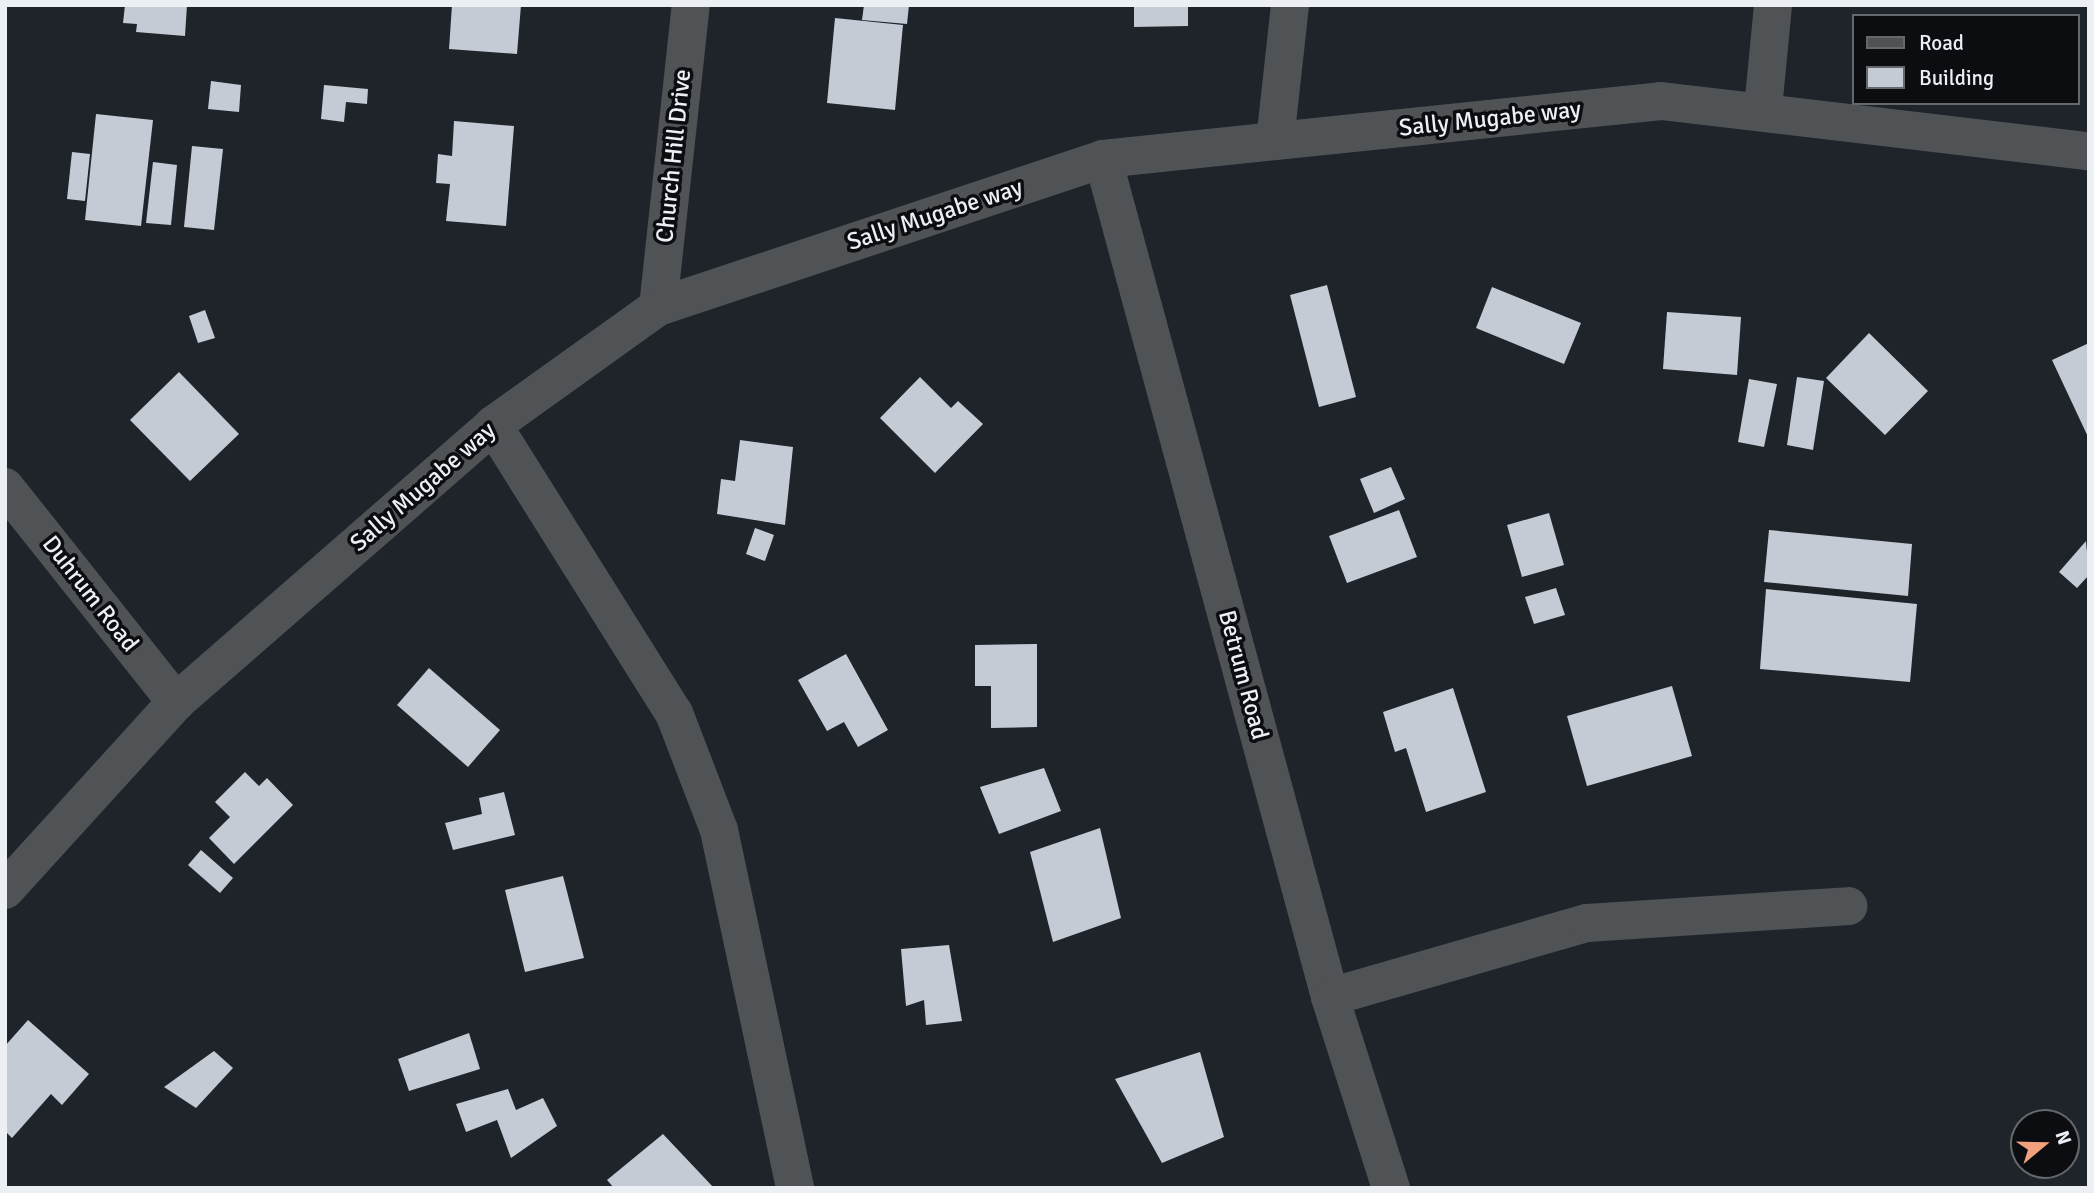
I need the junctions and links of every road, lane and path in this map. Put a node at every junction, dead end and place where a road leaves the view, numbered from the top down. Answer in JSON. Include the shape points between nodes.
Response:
{"nodes":[{"id":1,"x":691,"y":5,"type":"edge"},
{"id":2,"x":1290,"y":5,"type":"edge"},
{"id":3,"x":1773,"y":5,"type":"edge"},
{"id":4,"x":1763,"y":110,"type":"junction"},
{"id":5,"x":1275,"y":141,"type":"junction"},
{"id":6,"x":2089,"y":151,"type":"edge"},
{"id":7,"x":1103,"y":159,"type":"junction"},
{"id":8,"x":657,"y":307,"type":"junction"},
{"id":9,"x":493,"y":425,"type":"junction"},
{"id":10,"x":5,"y":486,"type":"edge"},
{"id":11,"x":176,"y":702,"type":"junction"},
{"id":12,"x":5,"y":890,"type":"edge"},
{"id":13,"x":1848,"y":906,"type":"dead end"},
{"id":14,"x":1330,"y":997,"type":"junction"},
{"id":15,"x":795,"y":1188,"type":"edge"},
{"id":16,"x":1391,"y":1188,"type":"edge"}],
"edges":[{"from":1,"to":8,"type":"street","name":"Church Hill Drive"},
{"from":2,"to":5,"type":"street"},
{"from":3,"to":4,"type":"street"},
{"from":4,"to":5,"type":"street","name":"Sally Mugabe way","via":[[1661,101]]},
{"from":4,"to":6,"type":"street","name":"Sally Mugabe way"},
{"from":5,"to":7,"type":"street","name":"Sally Mugabe way"},
{"from":7,"to":8,"type":"street","name":"Sally Mugabe way"},
{"from":7,"to":14,"type":"street","name":"Betrum Road"},
{"from":8,"to":9,"type":"street","name":"Sally Mugabe way"},
{"from":9,"to":11,"type":"street","name":"Sally Mugabe way"},
{"from":9,"to":15,"type":"street","via":[[674,713],[719,830]]},
{"from":10,"to":11,"type":"street","name":"Duhrum Road"},
{"from":11,"to":12,"type":"street","name":"Sally Mugabe way"},
{"from":13,"to":14,"type":"street","via":[[1587,923]]},
{"from":14,"to":16,"type":"street","name":"Betrum Road"}]}
